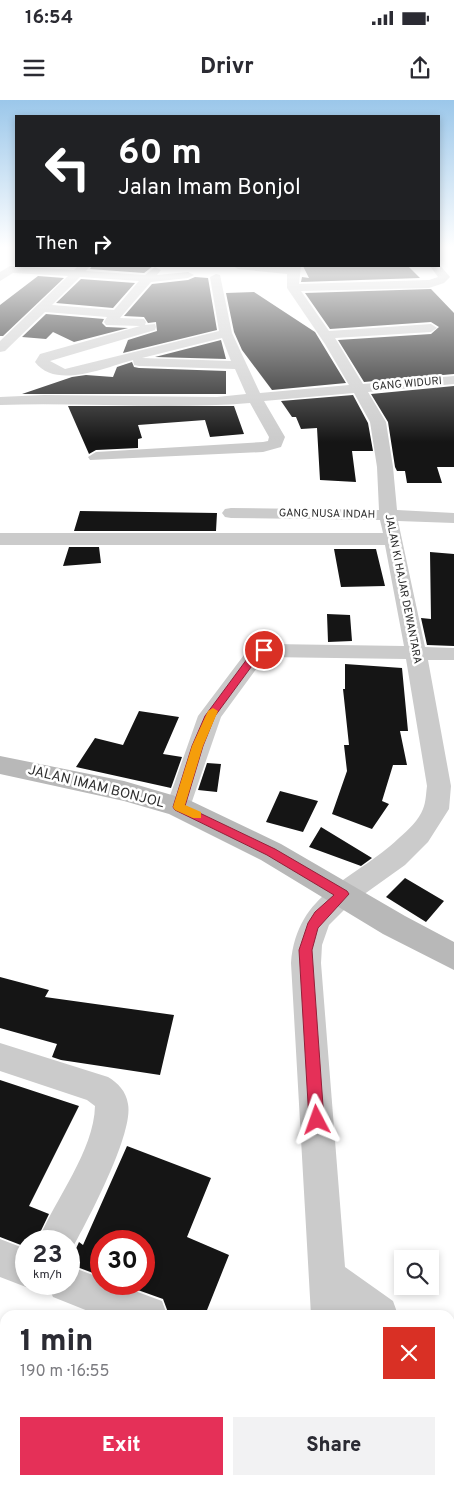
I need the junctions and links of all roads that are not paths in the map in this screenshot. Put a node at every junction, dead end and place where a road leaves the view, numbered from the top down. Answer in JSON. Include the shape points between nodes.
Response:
{"nodes":[{"id":1,"x":37,"y":313,"type":"edge"},
{"id":2,"x":99,"y":313,"type":"edge"},
{"id":3,"x":222,"y":313,"type":"edge"},
{"id":4,"x":316,"y":313,"type":"edge"},
{"id":5,"x":116,"y":314,"type":"joint"},
{"id":6,"x":150,"y":327,"type":"junction"},
{"id":7,"x":431,"y":328,"type":"dead end"},
{"id":8,"x":226,"y":333,"type":"junction"},
{"id":9,"x":326,"y":335,"type":"junction"},
{"id":10,"x":178,"y":343,"type":"junction"},
{"id":11,"x":0,"y":348,"type":"edge"},
{"id":12,"x":110,"y":361,"type":"junction"},
{"id":13,"x":241,"y":365,"type":"junction"},
{"id":14,"x":454,"y":380,"type":"edge"},
{"id":15,"x":359,"y":387,"type":"junction"},
{"id":16,"x":255,"y":399,"type":"junction"},
{"id":17,"x":0,"y":401,"type":"edge"},
{"id":18,"x":96,"y":457,"type":"dead end"},
{"id":19,"x":230,"y":513,"type":"dead end"},
{"id":20,"x":388,"y":515,"type":"junction"},
{"id":21,"x":454,"y":518,"type":"edge"},
{"id":22,"x":0,"y":539,"type":"edge"},
{"id":23,"x":394,"y":539,"type":"junction"},
{"id":24,"x":415,"y":654,"type":"junction"},
{"id":25,"x":454,"y":654,"type":"edge"},
{"id":26,"x":0,"y":765,"type":"edge"},
{"id":27,"x":446,"y":787,"type":"edge"},
{"id":28,"x":179,"y":807,"type":"junction"},
{"id":29,"x":343,"y":894,"type":"junction"},
{"id":30,"x":454,"y":957,"type":"edge"},
{"id":31,"x":0,"y":1057,"type":"edge"},
{"id":32,"x":61,"y":1230,"type":"edge"},
{"id":33,"x":0,"y":1258,"type":"edge"},
{"id":34,"x":15,"y":1264,"type":"edge"},
{"id":35,"x":328,"y":1278,"type":"junction"},
{"id":36,"x":80,"y":1289,"type":"edge"},
{"id":37,"x":135,"y":1310,"type":"edge"},
{"id":38,"x":330,"y":1310,"type":"edge"},
{"id":39,"x":372,"y":1310,"type":"edge"}],
"edges":[{"from":1,"to":11,"type":"street"},
{"from":2,"to":5,"type":"street"},
{"from":3,"to":8,"type":"street"},
{"from":4,"to":9,"type":"street","name":"JALAN KI HAJAR DEWANTARA"},
{"from":5,"to":6,"type":"street","via":[[110,323],[135,322]]},
{"from":6,"to":10,"type":"street"},
{"from":6,"to":12,"type":"street","via":[[45,357],[42,362],[56,371],[66,372]]},
{"from":7,"to":9,"type":"street"},
{"from":8,"to":10,"type":"street"},
{"from":8,"to":13,"type":"street"},
{"from":9,"to":15,"type":"street","name":"JALAN KI HAJAR DEWANTARA"},
{"from":10,"to":12,"type":"street"},
{"from":12,"to":13,"type":"street"},
{"from":13,"to":16,"type":"street"},
{"from":14,"to":15,"type":"street","name":"GANG WIDURI","via":[[419,376]]},
{"from":15,"to":16,"type":"street","name":"GANG WIDURI"},
{"from":15,"to":20,"type":"street","name":"JALAN KI HAJAR DEWANTARA","via":[[378,422]]},
{"from":16,"to":17,"type":"street","name":"GANG WIDURI","via":[[200,402]]},
{"from":16,"to":18,"type":"street","via":[[277,437],[271,446]]},
{"from":19,"to":20,"type":"street","name":"GANG NUSA INDAH"},
{"from":20,"to":21,"type":"street","name":"GANG NUSA INDAH"},
{"from":20,"to":23,"type":"street","name":"JALAN KI HAJAR DEWANTARA"},
{"from":22,"to":23,"type":"street"},
{"from":23,"to":24,"type":"street","name":"JALAN KI HAJAR DEWANTARA"},
{"from":24,"to":25,"type":"street"},
{"from":24,"to":27,"type":"street","name":"JALAN KI HAJAR DEWANTARA"},
{"from":24,"to":28,"type":"street","via":[[258,652],[210,716]]},
{"from":26,"to":28,"type":"main road","name":"JALAN IMAM BONJOL","via":[[124,791]]},
{"from":27,"to":29,"type":"street","name":"JALAN KI HAJAR DEWANTARA","via":[[437,808],[412,842],[379,871]]},
{"from":28,"to":29,"type":"main road","name":"JALAN IMAM BONJOL","via":[[271,852]]},
{"from":29,"to":30,"type":"main road","name":"JALAN IMAM BONJOL"},
{"from":29,"to":35,"type":"street","name":"JALAN KI HAJAR DEWANTARA","via":[[312,926],[306,950]]},
{"from":31,"to":32,"type":"street","via":[[96,1088],[108,1095],[112,1104],[110,1128]]},
{"from":33,"to":34,"type":"street"},
{"from":35,"to":38,"type":"street","name":"JALAN KI HAJAR DEWANTARA"},
{"from":35,"to":39,"type":"street"},
{"from":36,"to":37,"type":"street"}]}
